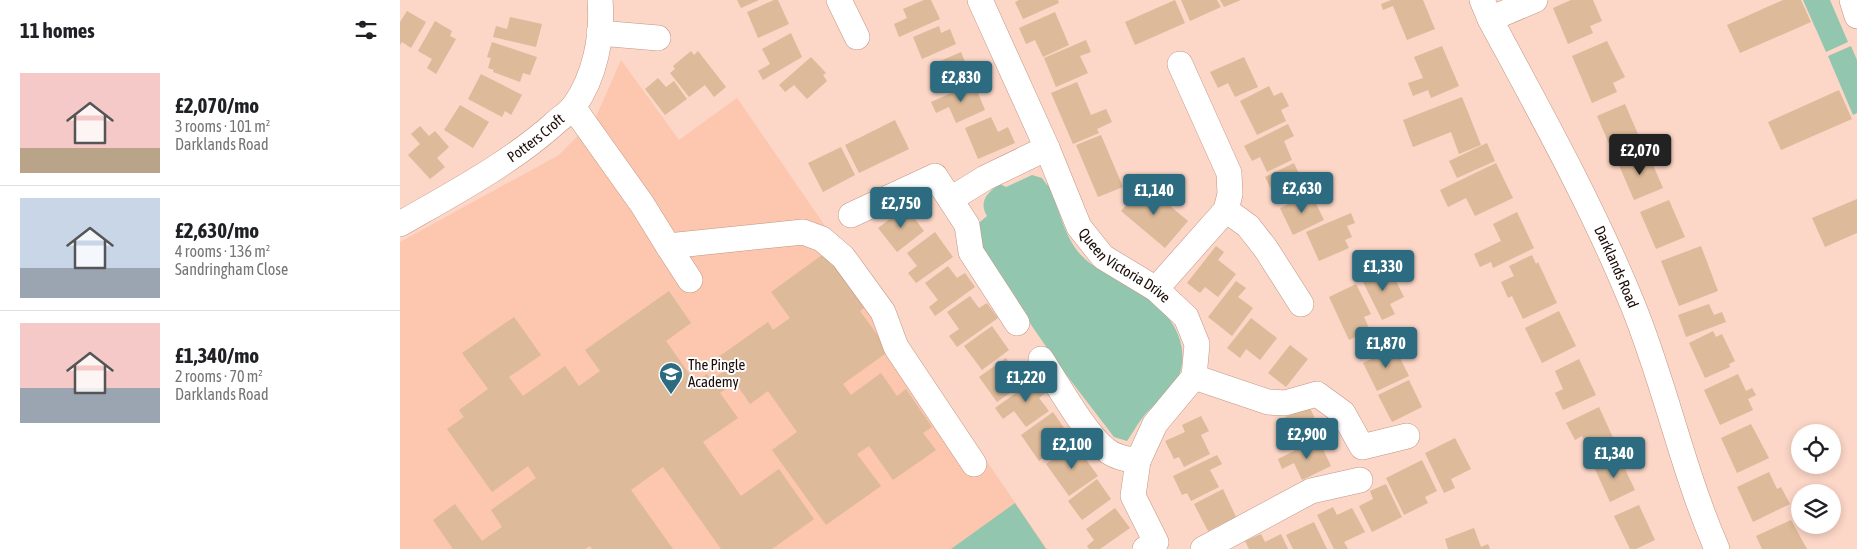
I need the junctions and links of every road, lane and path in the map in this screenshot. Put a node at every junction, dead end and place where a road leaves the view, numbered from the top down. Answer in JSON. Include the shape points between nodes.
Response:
{"nodes":[{"id":1,"x":600,"y":0,"type":"edge"},
{"id":2,"x":839,"y":0,"type":"edge"},
{"id":3,"x":980,"y":0,"type":"edge"},
{"id":4,"x":1535,"y":0,"type":"edge"},
{"id":5,"x":1852,"y":0,"type":"edge"},
{"id":6,"x":1486,"y":10,"type":"edge"},
{"id":7,"x":1857,"y":16,"type":"edge"},
{"id":8,"x":599,"y":33,"type":"junction"},
{"id":9,"x":856,"y":37,"type":"dead end"},
{"id":10,"x":658,"y":38,"type":"dead end"},
{"id":11,"x":1180,"y":64,"type":"dead end"},
{"id":12,"x":573,"y":107,"type":"junction"},
{"id":13,"x":1047,"y":148,"type":"junction"},
{"id":14,"x":951,"y":199,"type":"junction"},
{"id":15,"x":1226,"y":210,"type":"junction"},
{"id":16,"x":851,"y":215,"type":"dead end"},
{"id":17,"x":400,"y":224,"type":"edge"},
{"id":18,"x":668,"y":246,"type":"junction"},
{"id":19,"x":690,"y":280,"type":"dead end"},
{"id":20,"x":1156,"y":289,"type":"junction"},
{"id":21,"x":1301,"y":304,"type":"dead end"},
{"id":22,"x":1017,"y":322,"type":"dead end"},
{"id":23,"x":1041,"y":359,"type":"dead end"},
{"id":24,"x":1194,"y":378,"type":"junction"},
{"id":25,"x":1407,"y":436,"type":"dead end"},
{"id":26,"x":1138,"y":461,"type":"junction"},
{"id":27,"x":974,"y":464,"type":"dead end"},
{"id":28,"x":1360,"y":480,"type":"dead end"},
{"id":29,"x":1155,"y":547,"type":"edge"},
{"id":30,"x":1203,"y":549,"type":"edge"},
{"id":31,"x":1717,"y":549,"type":"edge"}],
"edges":[{"from":1,"to":8,"type":"street","name":"Potters Croft"},
{"from":2,"to":9,"type":"street"},
{"from":3,"to":13,"type":"street","name":"Queen Victoria Drive"},
{"from":4,"to":6,"type":"street"},
{"from":5,"to":7,"type":"street"},
{"from":6,"to":31,"type":"street","name":"Darklands Road","via":[[1572,171],[1632,302],[1695,493]]},
{"from":8,"to":10,"type":"street"},
{"from":8,"to":12,"type":"street","name":"Potters Croft","via":[[588,81]]},
{"from":11,"to":15,"type":"street","via":[[1229,173],[1230,194]]},
{"from":12,"to":17,"type":"street","name":"Potters Croft","via":[[538,138]]},
{"from":12,"to":18,"type":"street"},
{"from":13,"to":14,"type":"street","via":[[985,178]]},
{"from":13,"to":20,"type":"street","name":"Queen Victoria Drive","via":[[1079,227],[1103,257]]},
{"from":14,"to":16,"type":"street","via":[[935,176]]},
{"from":14,"to":22,"type":"street","via":[[967,225],[971,252]]},
{"from":15,"to":20,"type":"street"},
{"from":15,"to":21,"type":"street","via":[[1248,226]]},
{"from":18,"to":19,"type":"street"},
{"from":18,"to":27,"type":"street","via":[[803,232],[822,239],[843,257],[883,312],[896,347]]},
{"from":20,"to":24,"type":"street","name":"Queen Victoria Drive","via":[[1186,317],[1197,344]]},
{"from":23,"to":26,"type":"street","via":[[1104,449],[1119,457]]},
{"from":24,"to":25,"type":"street","via":[[1268,402],[1286,403],[1317,394],[1343,413],[1362,447]]},
{"from":24,"to":26,"type":"street","via":[[1155,424]]},
{"from":26,"to":29,"type":"street","via":[[1133,496]]},
{"from":28,"to":30,"type":"street","via":[[1311,491]]}]}
